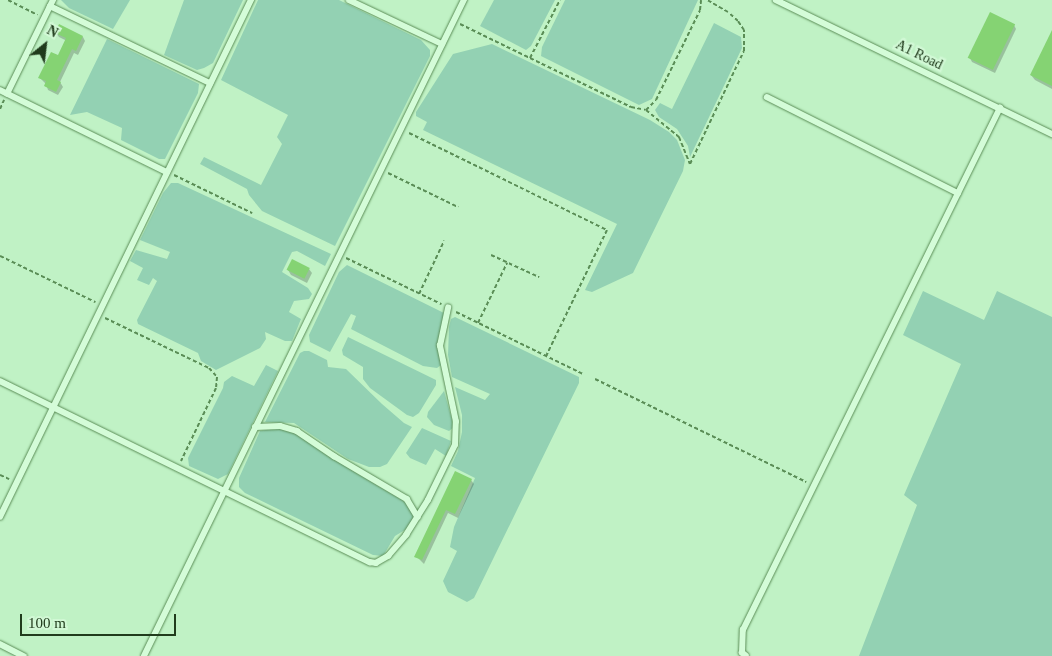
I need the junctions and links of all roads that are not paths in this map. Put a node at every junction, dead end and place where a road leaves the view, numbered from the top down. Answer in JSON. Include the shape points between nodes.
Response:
{"nodes":[{"id":1,"x":251,"y":0,"type":"edge"},
{"id":2,"x":349,"y":0,"type":"edge"},
{"id":3,"x":464,"y":0,"type":"edge"},
{"id":4,"x":776,"y":0,"type":"edge"},
{"id":5,"x":51,"y":3,"type":"edge"},
{"id":6,"x":442,"y":44,"type":"junction"},
{"id":7,"x":210,"y":83,"type":"junction"},
{"id":8,"x":0,"y":90,"type":"edge"},
{"id":9,"x":7,"y":94,"type":"junction"},
{"id":10,"x":767,"y":97,"type":"dead end"},
{"id":11,"x":1000,"y":108,"type":"junction"},
{"id":12,"x":1052,"y":134,"type":"edge"},
{"id":13,"x":167,"y":172,"type":"junction"},
{"id":14,"x":958,"y":193,"type":"junction"},
{"id":15,"x":448,"y":308,"type":"road end"},
{"id":16,"x":0,"y":381,"type":"edge"},
{"id":17,"x":54,"y":407,"type":"junction"},
{"id":18,"x":255,"y":427,"type":"junction"},
{"id":19,"x":224,"y":490,"type":"junction"},
{"id":20,"x":0,"y":517,"type":"edge"},
{"id":21,"x":418,"y":517,"type":"junction"},
{"id":22,"x":0,"y":644,"type":"edge"},
{"id":23,"x":24,"y":656,"type":"edge"},
{"id":24,"x":144,"y":656,"type":"edge"},
{"id":25,"x":746,"y":656,"type":"edge"}],
"edges":[{"from":1,"to":7,"type":"lane"},
{"from":2,"to":6,"type":"lane"},
{"from":3,"to":6,"type":"lane"},
{"from":4,"to":11,"type":"lane","name":"A1 Road"},
{"from":5,"to":7,"type":"lane"},
{"from":5,"to":9,"type":"lane"},
{"from":6,"to":18,"type":"lane"},
{"from":7,"to":13,"type":"lane"},
{"from":8,"to":9,"type":"lane"},
{"from":9,"to":13,"type":"lane"},
{"from":10,"to":14,"type":"lane"},
{"from":11,"to":12,"type":"lane","name":"A1 Road"},
{"from":11,"to":14,"type":"lane"},
{"from":13,"to":17,"type":"lane"},
{"from":14,"to":25,"type":"lane","via":[[743,630],[742,653]]},
{"from":15,"to":21,"type":"lane","via":[[440,346],[456,422],[455,445]]},
{"from":16,"to":17,"type":"lane"},
{"from":17,"to":19,"type":"lane"},
{"from":17,"to":20,"type":"lane"},
{"from":18,"to":19,"type":"lane"},
{"from":18,"to":21,"type":"lane","via":[[280,426],[297,431],[407,499]]},
{"from":19,"to":21,"type":"lane","via":[[376,563],[397,547]]},
{"from":19,"to":24,"type":"lane"},
{"from":22,"to":23,"type":"lane"}]}
